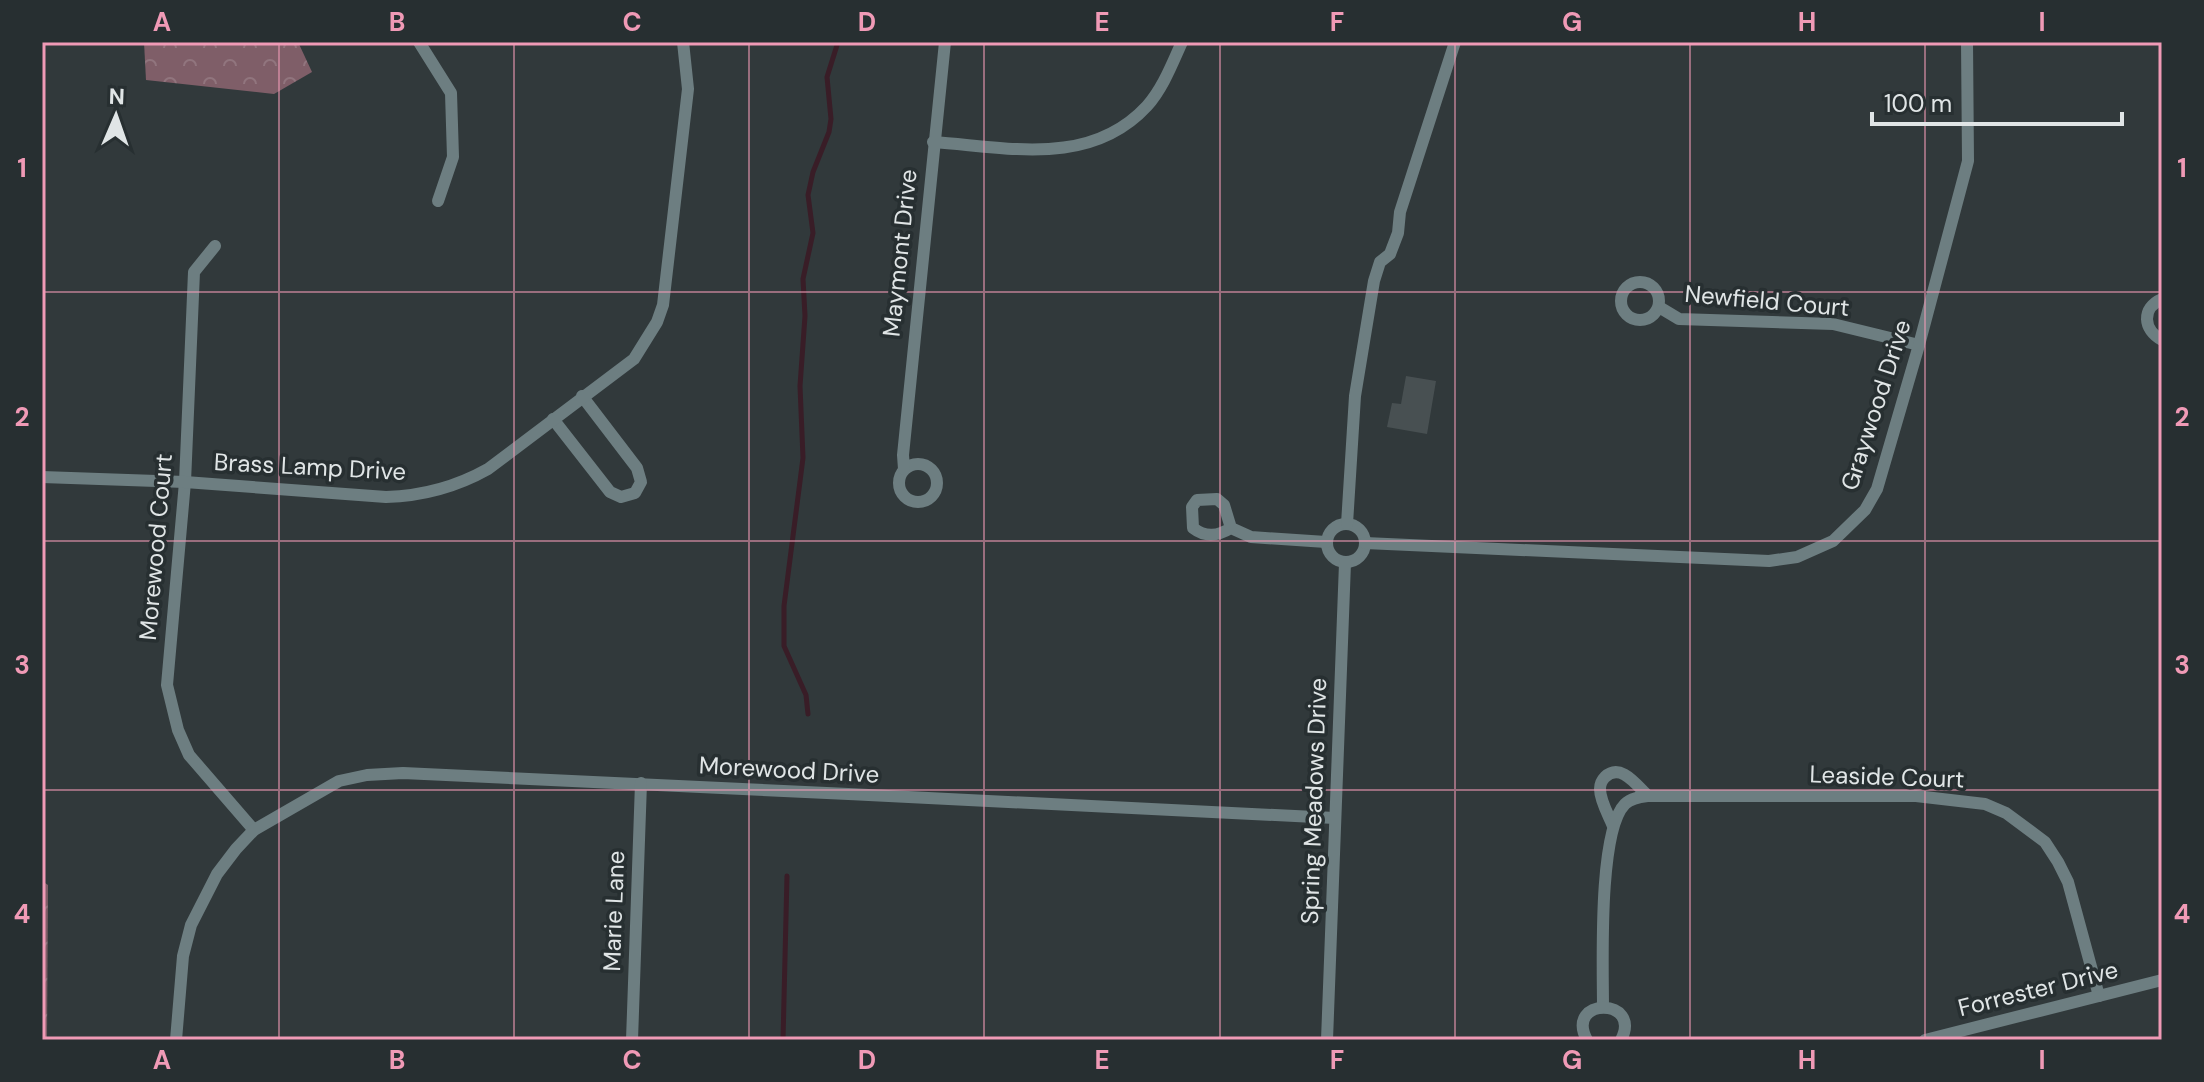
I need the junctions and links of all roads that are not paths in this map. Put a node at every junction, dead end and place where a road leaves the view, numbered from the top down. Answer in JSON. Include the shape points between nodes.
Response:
{"nodes":[{"id":1,"x":419,"y":42,"type":"edge"},
{"id":2,"x":683,"y":42,"type":"edge"},
{"id":3,"x":945,"y":42,"type":"edge"},
{"id":4,"x":1182,"y":42,"type":"edge"},
{"id":5,"x":1455,"y":42,"type":"edge"},
{"id":6,"x":1967,"y":42,"type":"edge"},
{"id":7,"x":933,"y":142,"type":"junction"},
{"id":8,"x":438,"y":201,"type":"dead end"},
{"id":9,"x":215,"y":246,"type":"dead end"},
{"id":10,"x":2162,"y":299,"type":"edge"},
{"id":11,"x":1659,"y":307,"type":"dead end"},
{"id":12,"x":2162,"y":340,"type":"edge"},
{"id":13,"x":1919,"y":345,"type":"junction"},
{"id":14,"x":582,"y":396,"type":"junction"},
{"id":15,"x":553,"y":419,"type":"junction"},
{"id":16,"x":904,"y":469,"type":"dead end"},
{"id":17,"x":42,"y":477,"type":"edge"},
{"id":18,"x":185,"y":482,"type":"junction"},
{"id":19,"x":1347,"y":524,"type":"junction"},
{"id":20,"x":1231,"y":528,"type":"dead end"},
{"id":21,"x":1326,"y":542,"type":"junction"},
{"id":22,"x":1365,"y":543,"type":"junction"},
{"id":23,"x":1345,"y":563,"type":"junction"},
{"id":24,"x":641,"y":783,"type":"junction"},
{"id":25,"x":1648,"y":796,"type":"junction"},
{"id":26,"x":1335,"y":818,"type":"junction"},
{"id":27,"x":1613,"y":826,"type":"junction"},
{"id":28,"x":254,"y":830,"type":"junction"},
{"id":29,"x":2162,"y":980,"type":"edge"},
{"id":30,"x":2099,"y":996,"type":"junction"},
{"id":31,"x":1603,"y":1007,"type":"junction"},
{"id":32,"x":176,"y":1040,"type":"edge"},
{"id":33,"x":632,"y":1040,"type":"edge"},
{"id":34,"x":1327,"y":1040,"type":"edge"},
{"id":35,"x":1587,"y":1040,"type":"edge"},
{"id":36,"x":1621,"y":1040,"type":"edge"},
{"id":37,"x":1925,"y":1040,"type":"edge"}],
"edges":[{"from":1,"to":8,"type":"street","via":[[451,93],[453,157]]},
{"from":2,"to":14,"type":"street","name":"Brass Lamp Drive","via":[[688,89],[663,305],[634,359]]},
{"from":3,"to":7,"type":"street","name":"Maymont Drive"},
{"from":4,"to":7,"type":"street","via":[[1147,107],[1108,137],[1053,151]]},
{"from":5,"to":19,"type":"street","via":[[1400,212],[1398,233],[1374,281],[1355,396]]},
{"from":6,"to":13,"type":"street","name":"Graywood Drive","via":[[1968,161]]},
{"from":7,"to":16,"type":"street","name":"Maymont Drive"},
{"from":9,"to":18,"type":"street","name":"Morewood Court","via":[[194,272]]},
{"from":10,"to":12,"type":"street","via":[[2151,306],[2146,319],[2149,330]]},
{"from":11,"to":13,"type":"street","name":"Newfield Court","via":[[1679,319],[1833,324]]},
{"from":13,"to":22,"type":"street","name":"Graywood Drive","via":[[1877,489],[1865,510],[1833,541],[1797,557],[1769,561]]},
{"from":14,"to":15,"type":"street","name":"Brass Lamp Drive"},
{"from":14,"to":15,"type":"street","via":[[637,468],[641,482],[635,493],[621,497],[610,492]]},
{"from":15,"to":18,"type":"street","name":"Brass Lamp Drive","via":[[488,469],[464,482],[413,496]]},
{"from":17,"to":18,"type":"street","name":"Brass Lamp Drive"},
{"from":18,"to":28,"type":"street","name":"Morewood Court","via":[[170,632],[171,708],[189,755]]},
{"from":19,"to":21,"type":"street","via":[[1331,531]]},
{"from":19,"to":22,"type":"street","via":[[1361,532]]},
{"from":20,"to":21,"type":"street","via":[[1251,537]]},
{"from":21,"to":23,"type":"street","via":[[1329,554]]},
{"from":22,"to":23,"type":"street","via":[[1357,559]]},
{"from":23,"to":26,"type":"street","name":"Spring Meadows Drive"},
{"from":24,"to":26,"type":"street","name":"Morewood Drive"},
{"from":24,"to":28,"type":"street","name":"Morewood Drive","via":[[367,775],[339,781]]},
{"from":24,"to":33,"type":"street","name":"Marie Lane"},
{"from":25,"to":27,"type":"street","via":[[1628,800]]},
{"from":25,"to":27,"type":"street","via":[[1627,775],[1607,776],[1600,792]]},
{"from":25,"to":30,"type":"street","name":"Leaside Court","via":[[1916,796],[1985,804],[2006,813],[2045,842],[2058,862]]},
{"from":26,"to":34,"type":"street","name":"Spring Meadows Drive"},
{"from":27,"to":31,"type":"street","via":[[1603,914]]},
{"from":28,"to":32,"type":"street","name":"Morewood Drive","via":[[217,874],[191,925]]},
{"from":29,"to":30,"type":"street","name":"Forrester Drive"},
{"from":30,"to":37,"type":"street","name":"Forrester Drive"},
{"from":31,"to":35,"type":"street","via":[[1586,1016],[1582,1029]]},
{"from":31,"to":36,"type":"street","via":[[1621,1017]]}]}
